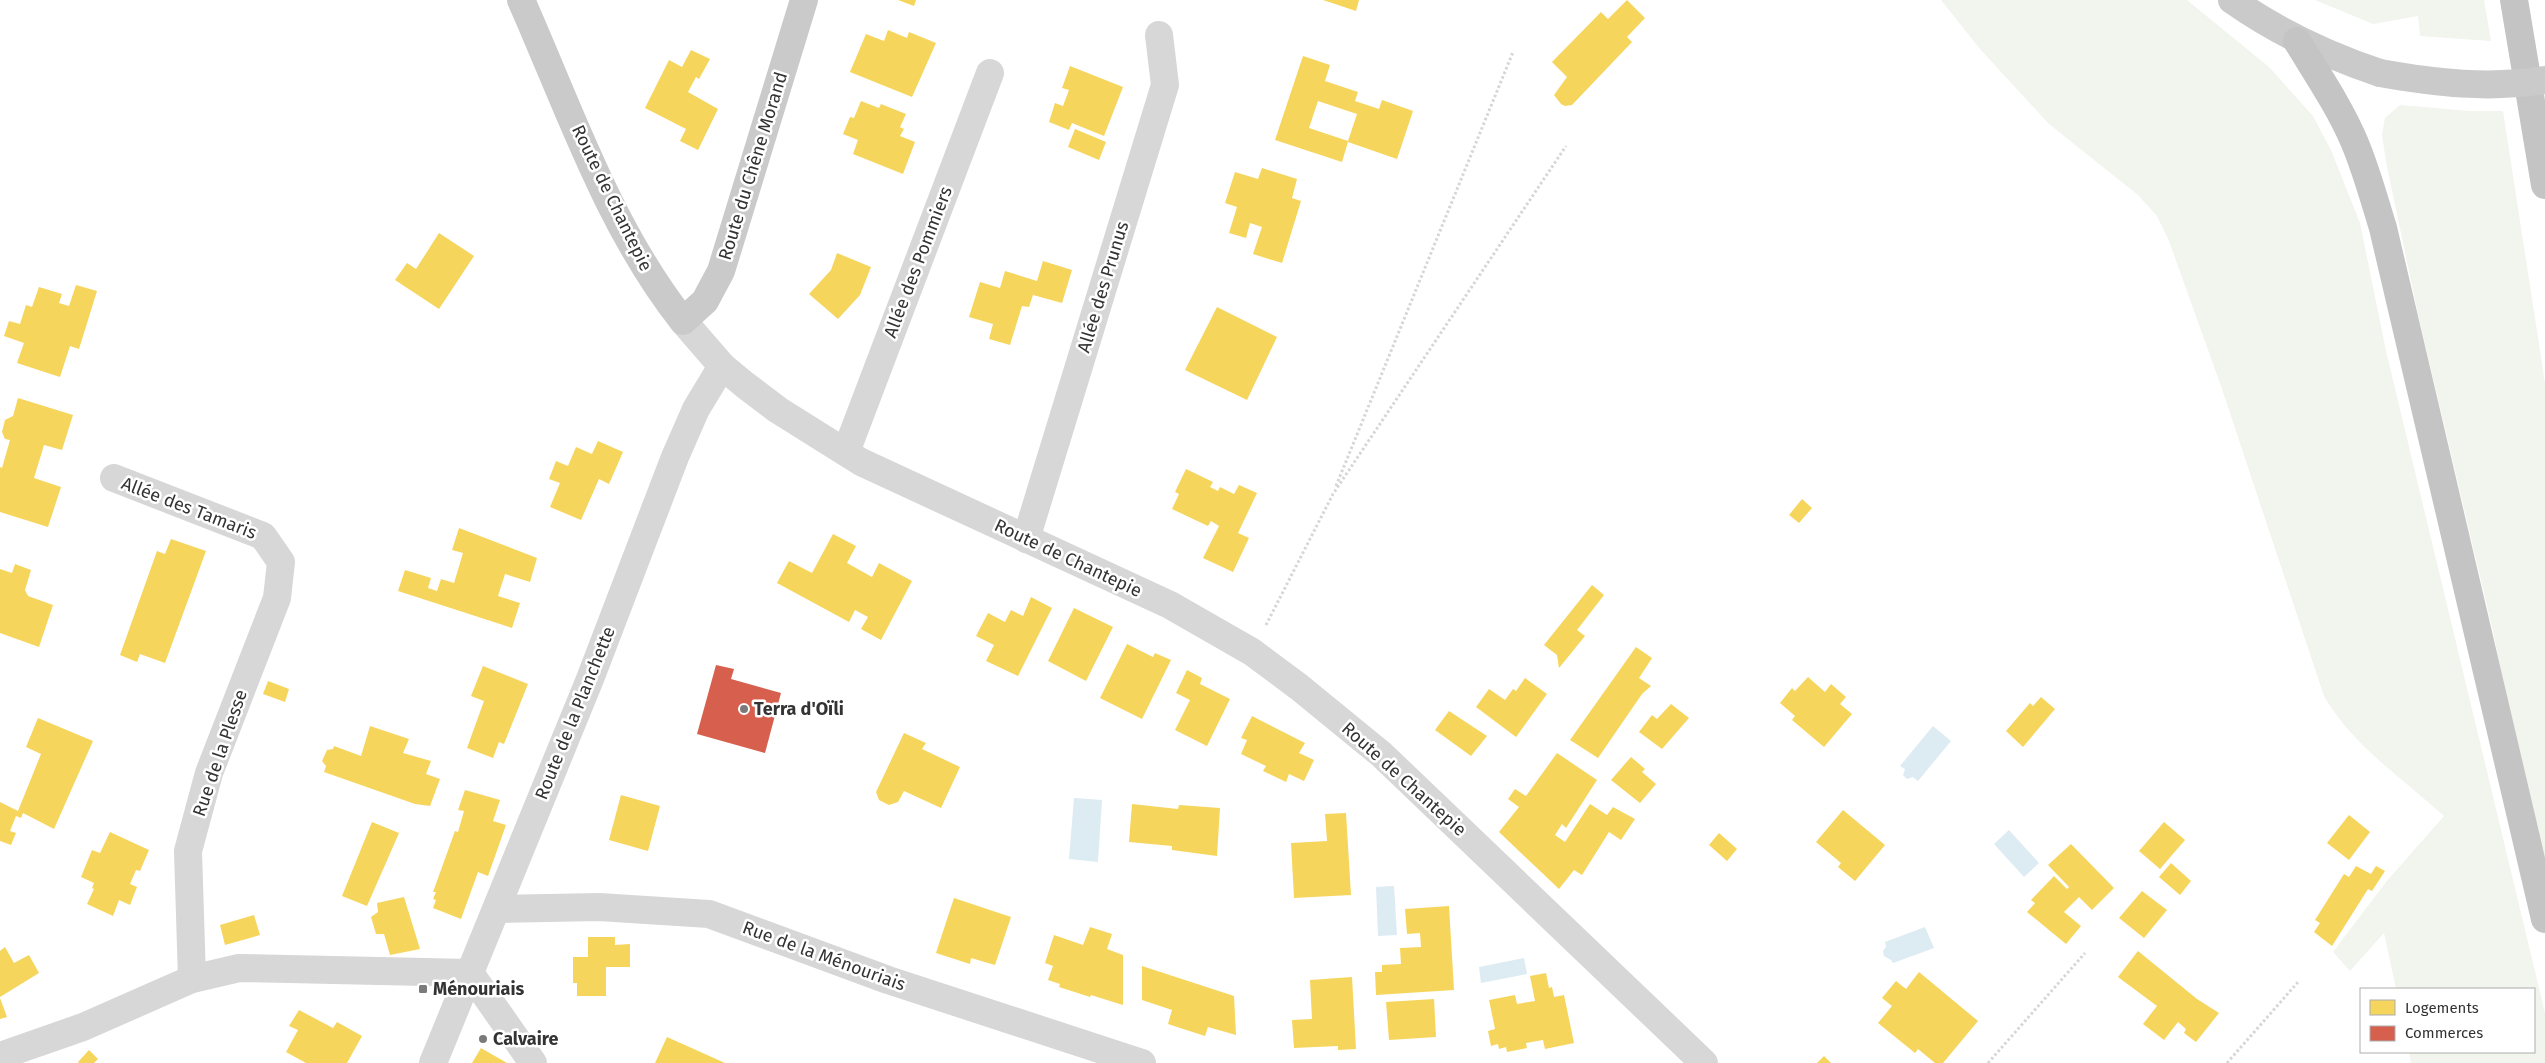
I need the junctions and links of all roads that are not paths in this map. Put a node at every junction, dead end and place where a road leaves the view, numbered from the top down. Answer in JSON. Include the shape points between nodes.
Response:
{"nodes":[{"id":1,"x":521,"y":0,"type":"edge"},
{"id":2,"x":804,"y":0,"type":"edge"},
{"id":3,"x":2232,"y":0,"type":"edge"},
{"id":4,"x":2514,"y":0,"type":"edge"},
{"id":5,"x":1159,"y":34,"type":"dead end"},
{"id":6,"x":2297,"y":41,"type":"junction"},
{"id":7,"x":990,"y":73,"type":"dead end"},
{"id":8,"x":2545,"y":80,"type":"edge"},
{"id":9,"x":2545,"y":185,"type":"edge"},
{"id":10,"x":683,"y":321,"type":"junction"},
{"id":11,"x":722,"y":366,"type":"junction"},
{"id":12,"x":846,"y":452,"type":"junction"},
{"id":13,"x":114,"y":478,"type":"dead end"},
{"id":14,"x":1026,"y":538,"type":"junction"},
{"id":15,"x":281,"y":562,"type":"joint"},
{"id":16,"x":497,"y":909,"type":"junction"},
{"id":17,"x":2545,"y":919,"type":"edge"},
{"id":18,"x":470,"y":973,"type":"junction"},
{"id":19,"x":192,"y":979,"type":"junction"},
{"id":20,"x":0,"y":1056,"type":"edge"},
{"id":21,"x":433,"y":1063,"type":"edge"},
{"id":22,"x":533,"y":1063,"type":"edge"},
{"id":23,"x":1142,"y":1063,"type":"edge"},
{"id":24,"x":1704,"y":1063,"type":"edge"}],
"edges":[{"from":1,"to":10,"type":"main road","name":"Route de Chantepie","via":[[618,219],[642,265]]},
{"from":2,"to":10,"type":"main road","name":"Route du Chêne Morand","via":[[721,271],[705,301]]},
{"from":3,"to":6,"type":"main road"},
{"from":4,"to":9,"type":"highway"},
{"from":5,"to":14,"type":"street","name":"Allée des Prunus","via":[[1164,85]]},
{"from":6,"to":8,"type":"main road","bridge":true,"via":[[2339,60],[2380,73],[2429,82],[2476,85]]},
{"from":6,"to":17,"type":"highway","via":[[2353,140],[2380,219]]},
{"from":7,"to":12,"type":"street","name":"Allée des Pommiers"},
{"from":10,"to":11,"type":"street","name":"Route de Chantepie"},
{"from":11,"to":12,"type":"street","name":"Route de Chantepie","via":[[778,410]]},
{"from":11,"to":16,"type":"street","name":"Route de la Planchette","via":[[696,409],[678,448]]},
{"from":12,"to":14,"type":"street","name":"Route de Chantepie","via":[[899,481]]},
{"from":13,"to":15,"type":"street","name":"Allée des Tamaris","via":[[263,536]]},
{"from":14,"to":24,"type":"street","name":"Route de Chantepie","via":[[1170,605],[1252,652],[1299,687],[1381,754]]},
{"from":15,"to":19,"type":"street","name":"Rue de la Plesse","via":[[277,598],[209,774],[188,851]]},
{"from":16,"to":18,"type":"street","name":"Route de la Planchette"},
{"from":16,"to":23,"type":"street","name":"Rue de la Ménouriais","via":[[599,907],[709,914],[888,980]]},
{"from":18,"to":19,"type":"street","via":[[239,968]]},
{"from":18,"to":21,"type":"street","name":"Route de la Planchette"},
{"from":18,"to":22,"type":"street"},
{"from":19,"to":20,"type":"street","via":[[83,1027]]}]}
